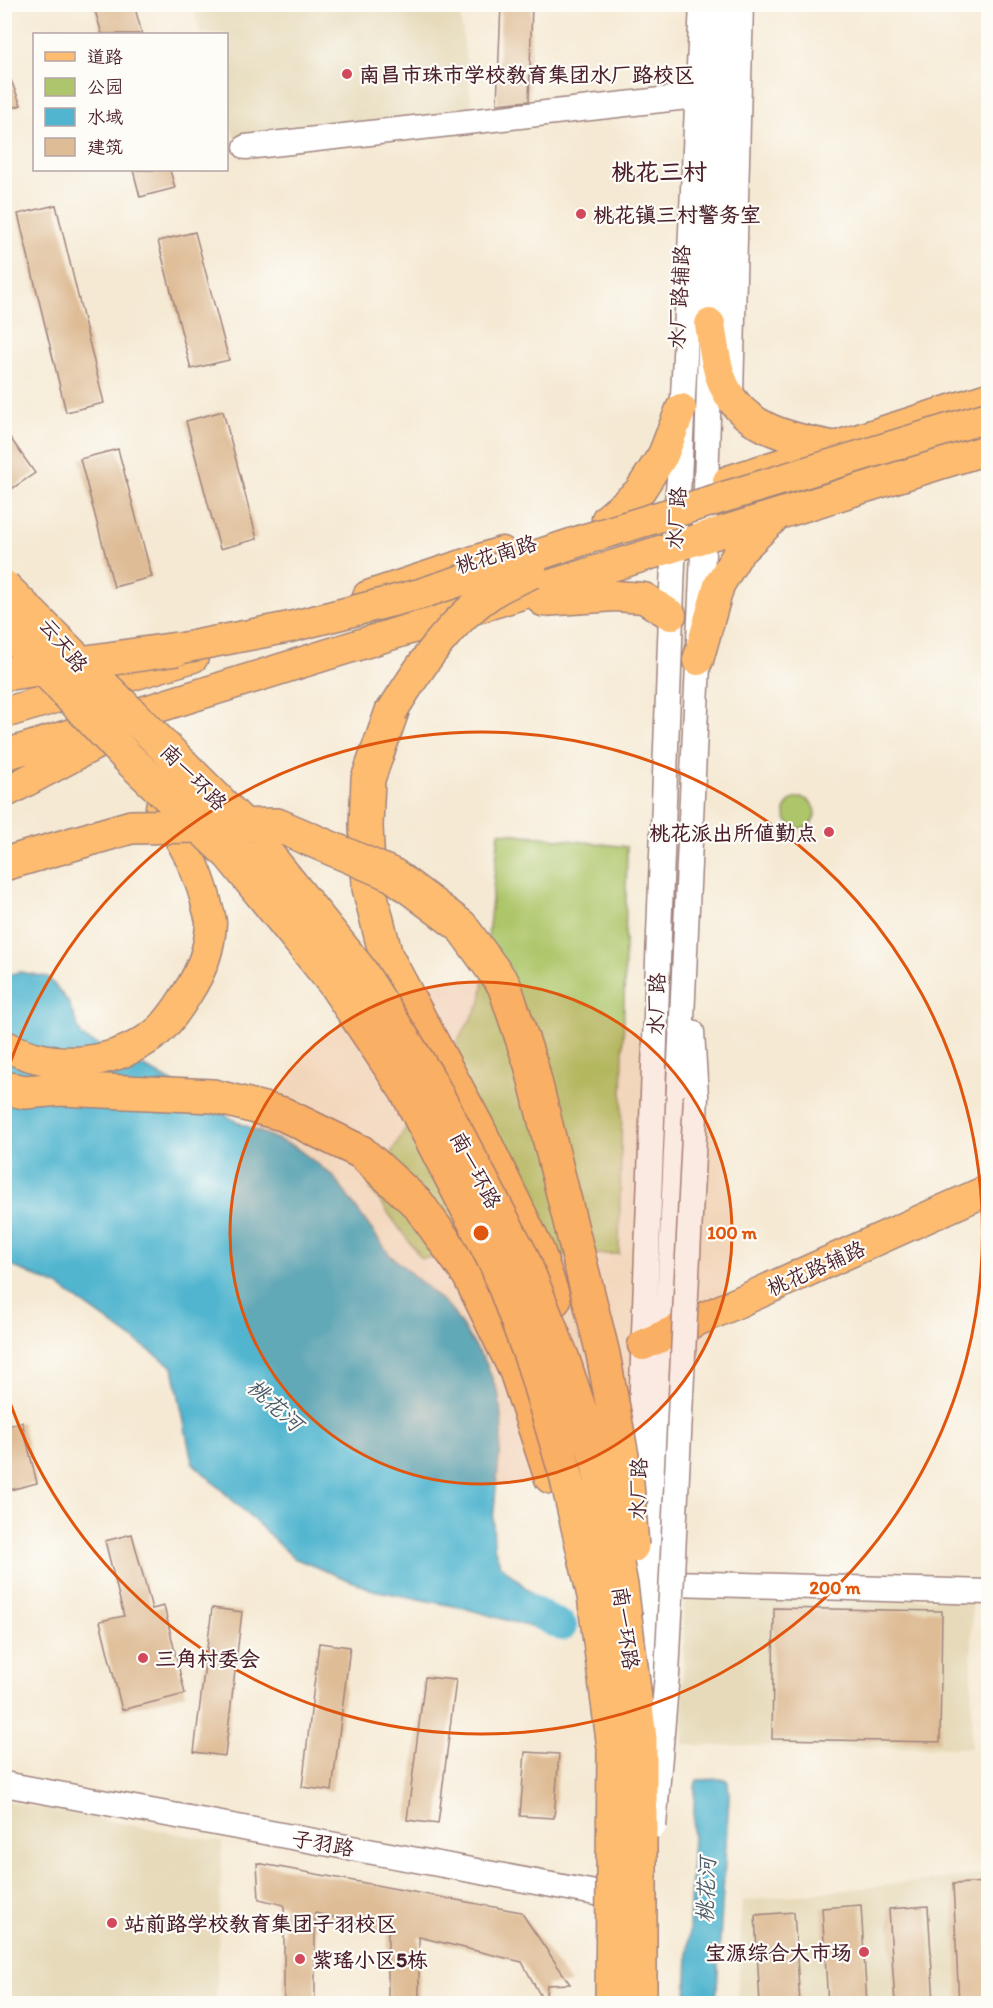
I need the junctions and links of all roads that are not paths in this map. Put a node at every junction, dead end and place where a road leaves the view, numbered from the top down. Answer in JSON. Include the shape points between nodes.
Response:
{"nodes":[{"id":1,"x":694,"y":4,"type":"edge"},
{"id":2,"x":702,"y":4,"type":"edge"},
{"id":3,"x":720,"y":4,"type":"edge"},
{"id":4,"x":741,"y":4,"type":"edge"},
{"id":5,"x":702,"y":95,"type":"junction"},
{"id":6,"x":246,"y":147,"type":"dead end"},
{"id":7,"x":710,"y":324,"type":"junction"},
{"id":8,"x":988,"y":398,"type":"edge"},
{"id":9,"x":731,"y":400,"type":"junction"},
{"id":10,"x":681,"y":409,"type":"junction"},
{"id":11,"x":988,"y":417,"type":"edge"},
{"id":12,"x":988,"y":426,"type":"edge"},
{"id":13,"x":835,"y":447,"type":"junction"},
{"id":14,"x":988,"y":449,"type":"edge"},
{"id":15,"x":706,"y":488,"type":"junction"},
{"id":16,"x":676,"y":497,"type":"junction"},
{"id":17,"x":777,"y":515,"type":"junction"},
{"id":18,"x":607,"y":519,"type":"junction"},
{"id":19,"x":704,"y":538,"type":"junction"},
{"id":20,"x":674,"y":547,"type":"junction"},
{"id":21,"x":4,"y":571,"type":"edge"},
{"id":22,"x":4,"y":587,"type":"edge"},
{"id":23,"x":492,"y":604,"type":"junction"},
{"id":24,"x":671,"y":615,"type":"junction"},
{"id":25,"x":6,"y":627,"type":"edge"},
{"id":26,"x":177,"y":649,"type":"joint"},
{"id":27,"x":698,"y":660,"type":"junction"},
{"id":28,"x":4,"y":674,"type":"edge"},
{"id":29,"x":98,"y":687,"type":"junction"},
{"id":30,"x":66,"y":696,"type":"junction"},
{"id":31,"x":160,"y":709,"type":"junction"},
{"id":32,"x":392,"y":711,"type":"joint"},
{"id":33,"x":4,"y":713,"type":"edge"},
{"id":34,"x":123,"y":719,"type":"junction"},
{"id":35,"x":91,"y":728,"type":"junction"},
{"id":36,"x":4,"y":755,"type":"edge"},
{"id":37,"x":130,"y":760,"type":"junction"},
{"id":38,"x":4,"y":793,"type":"edge"},
{"id":39,"x":4,"y":864,"type":"edge"},
{"id":40,"x":681,"y":995,"type":"junction"},
{"id":41,"x":4,"y":1045,"type":"edge"},
{"id":42,"x":4,"y":1088,"type":"edge"},
{"id":43,"x":988,"y":1190,"type":"edge"},
{"id":44,"x":655,"y":1340,"type":"junction"},
{"id":45,"x":598,"y":1464,"type":"junction"},
{"id":46,"x":672,"y":1583,"type":"junction"},
{"id":47,"x":988,"y":1592,"type":"edge"},
{"id":48,"x":627,"y":1744,"type":"junction"},
{"id":49,"x":4,"y":1784,"type":"edge"},
{"id":50,"x":630,"y":1899,"type":"junction"},
{"id":51,"x":642,"y":1963,"type":"junction"},
{"id":52,"x":612,"y":2004,"type":"edge"},
{"id":53,"x":638,"y":2004,"type":"edge"}],
"edges":[{"from":1,"to":5,"type":"street"},
{"from":2,"to":5,"type":"street","name":"水厂路"},
{"from":3,"to":5,"type":"street","name":"水厂路"},
{"from":4,"to":9,"type":"street"},
{"from":5,"to":6,"type":"street"},
{"from":5,"to":7,"type":"street","name":"水厂路"},
{"from":5,"to":10,"type":"street","name":"水厂路"},
{"from":7,"to":9,"type":"main road","via":[[720,378]]},
{"from":7,"to":15,"type":"street","name":"水厂路"},
{"from":8,"to":13,"type":"main road","name":"桃花南路"},
{"from":9,"to":13,"type":"main road","via":[[753,421],[790,438]]},
{"from":10,"to":16,"type":"street","name":"水厂路"},
{"from":10,"to":18,"type":"main road","via":[[663,455],[639,492]]},
{"from":11,"to":26,"type":"main road","bridge":true,"via":[[589,538],[420,594],[290,627]]},
{"from":12,"to":32,"type":"main road","bridge":true,"via":[[589,545],[495,591],[459,620],[423,661]]},
{"from":13,"to":15,"type":"main road","name":"桃花南路"},
{"from":14,"to":17,"type":"main road"},
{"from":15,"to":16,"type":"main road","name":"桃花南路"},
{"from":15,"to":19,"type":"street","name":"水厂路"},
{"from":16,"to":18,"type":"main road","name":"桃花南路"},
{"from":16,"to":20,"type":"street","name":"水厂路"},
{"from":17,"to":19,"type":"main road"},
{"from":17,"to":27,"type":"main road","via":[[739,552],[719,585]]},
{"from":18,"to":29,"type":"main road","name":"桃花南路"},
{"from":19,"to":20,"type":"main road"},
{"from":19,"to":27,"type":"street","name":"水厂路"},
{"from":20,"to":23,"type":"main road"},
{"from":20,"to":24,"type":"street","name":"水厂路"},
{"from":21,"to":29,"type":"main road","name":"云天路"},
{"from":22,"to":45,"type":"highway","name":"南一环路","bridge":true,"via":[[246,828],[359,969],[427,1076],[522,1257],[562,1357]]},
{"from":23,"to":24,"type":"main road","via":[[615,596],[644,598]]},
{"from":23,"to":31,"type":"main road"},
{"from":24,"to":44,"type":"street","name":"水厂路"},
{"from":25,"to":30,"type":"main road","name":"云天路"},
{"from":25,"to":37,"type":"highway","name":"南一环路","bridge":true},
{"from":26,"to":28,"type":"highway","bridge":true},
{"from":27,"to":40,"type":"street","name":"水厂路"},
{"from":29,"to":30,"type":"main road","name":"桃花南路"},
{"from":29,"to":34,"type":"main road","name":"云天路"},
{"from":30,"to":33,"type":"main road","name":"桃花南路"},
{"from":30,"to":35,"type":"main road","name":"云天路"},
{"from":31,"to":34,"type":"main road"},
{"from":31,"to":38,"type":"main road"},
{"from":32,"to":45,"type":"highway","bridge":true,"via":[[368,779],[366,826],[369,888],[386,956],[478,1128],[538,1252],[565,1332]]},
{"from":34,"to":35,"type":"main road"},
{"from":35,"to":36,"type":"main road"},
{"from":37,"to":41,"type":"main road","bridge":true,"via":[[184,843],[200,877],[211,922],[202,970],[178,1008],[153,1036],[112,1058],[62,1063]]},
{"from":37,"to":48,"type":"highway","name":"南一环路","bridge":true,"via":[[230,855],[334,983],[406,1092],[497,1266],[566,1475]]},
{"from":39,"to":48,"type":"highway","bridge":true,"via":[[131,827],[277,825],[393,875],[461,926],[504,985],[531,1065],[603,1354],[627,1483],[642,1666]]},
{"from":40,"to":44,"type":"street","name":"水厂路"},
{"from":40,"to":46,"type":"street","bridge":true,"via":[[694,1041],[696,1096]]},
{"from":42,"to":48,"type":"highway","bridge":true,"via":[[25,1092],[61,1089],[213,1096],[283,1114],[361,1152],[418,1204],[469,1275],[516,1371],[552,1481]]},
{"from":43,"to":44,"type":"main road","name":"桃花路辅路"},
{"from":44,"to":50,"type":"street","name":"水厂路","via":[[631,1673]]},
{"from":45,"to":48,"type":"highway","name":"南一环路","bridge":true,"via":[[621,1585]]},
{"from":46,"to":47,"type":"street"},
{"from":46,"to":51,"type":"street","bridge":true},
{"from":48,"to":51,"type":"highway","name":"南一环路","bridge":true},
{"from":48,"to":52,"type":"highway","name":"南一环路","bridge":true},
{"from":49,"to":50,"type":"street","name":"子羽路"},
{"from":50,"to":52,"type":"street","name":"水厂路"},
{"from":50,"to":53,"type":"street","name":"水厂路"},
{"from":51,"to":53,"type":"highway","name":"南一环路","bridge":true}]}
